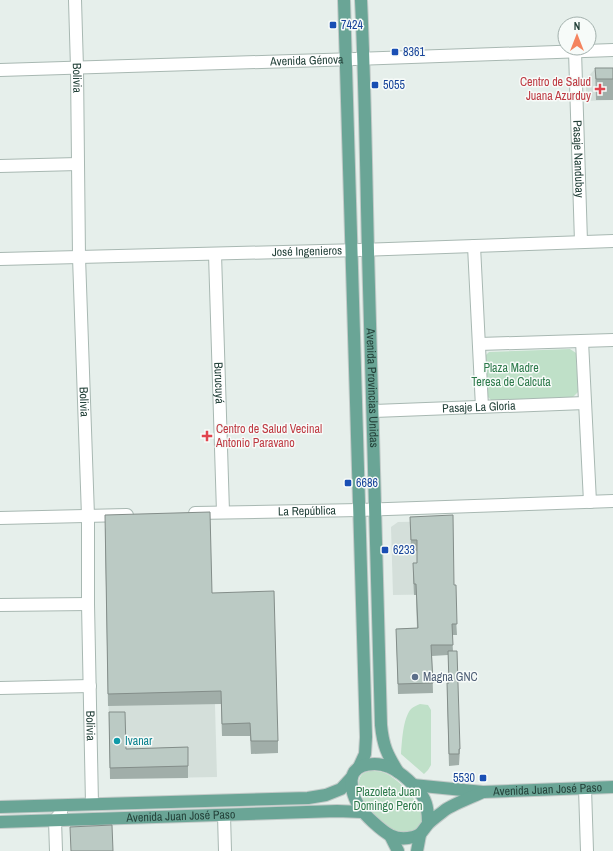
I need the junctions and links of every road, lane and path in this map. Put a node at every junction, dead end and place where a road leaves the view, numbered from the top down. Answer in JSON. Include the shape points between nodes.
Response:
{"nodes":[{"id":1,"x":75,"y":0,"type":"edge"},
{"id":2,"x":344,"y":0,"type":"edge"},
{"id":3,"x":361,"y":0,"type":"edge"},
{"id":4,"x":597,"y":50,"type":"edge"},
{"id":5,"x":613,"y":50,"type":"edge"},
{"id":6,"x":557,"y":52,"type":"edge"},
{"id":7,"x":575,"y":56,"type":"edge"},
{"id":8,"x":346,"y":59,"type":"junction"},
{"id":9,"x":364,"y":59,"type":"junction"},
{"id":10,"x":77,"y":68,"type":"junction"},
{"id":11,"x":0,"y":70,"type":"edge"},
{"id":12,"x":78,"y":164,"type":"junction"},
{"id":13,"x":0,"y":166,"type":"edge"},
{"id":14,"x":613,"y":241,"type":"edge"},
{"id":15,"x":581,"y":242,"type":"junction"},
{"id":16,"x":474,"y":246,"type":"junction"},
{"id":17,"x":351,"y":250,"type":"junction"},
{"id":18,"x":368,"y":250,"type":"junction"},
{"id":19,"x":214,"y":254,"type":"junction"},
{"id":20,"x":79,"y":257,"type":"junction"},
{"id":21,"x":0,"y":259,"type":"edge"},
{"id":22,"x":613,"y":340,"type":"edge"},
{"id":23,"x":582,"y":341,"type":"junction"},
{"id":24,"x":479,"y":344,"type":"junction"},
{"id":25,"x":585,"y":403,"type":"junction"},
{"id":26,"x":482,"y":407,"type":"junction"},
{"id":27,"x":374,"y":411,"type":"junction"},
{"id":28,"x":613,"y":501,"type":"edge"},
{"id":29,"x":590,"y":502,"type":"junction"},
{"id":30,"x":376,"y":509,"type":"junction"},
{"id":31,"x":359,"y":510,"type":"junction"},
{"id":32,"x":223,"y":512,"type":"junction"},
{"id":33,"x":184,"y":513,"type":"edge"},
{"id":34,"x":136,"y":514,"type":"edge"},
{"id":35,"x":88,"y":516,"type":"junction"},
{"id":36,"x":0,"y":518,"type":"edge"},
{"id":37,"x":88,"y":604,"type":"junction"},
{"id":38,"x":0,"y":605,"type":"edge"},
{"id":39,"x":90,"y":686,"type":"junction"},
{"id":40,"x":0,"y":688,"type":"edge"},
{"id":41,"x":355,"y":772,"type":"junction"},
{"id":42,"x":398,"y":772,"type":"junction"},
{"id":43,"x":413,"y":785,"type":"junction"},
{"id":44,"x":613,"y":787,"type":"edge"},
{"id":45,"x":585,"y":788,"type":"junction"},
{"id":46,"x":483,"y":792,"type":"junction"},
{"id":47,"x":92,"y":804,"type":"junction"},
{"id":48,"x":61,"y":806,"type":"junction"},
{"id":49,"x":0,"y":808,"type":"edge"},
{"id":50,"x":362,"y":812,"type":"junction"},
{"id":51,"x":224,"y":815,"type":"junction"},
{"id":52,"x":55,"y":820,"type":"junction"},
{"id":53,"x":0,"y":822,"type":"edge"},
{"id":54,"x":428,"y":824,"type":"junction"},
{"id":55,"x":420,"y":835,"type":"junction"},
{"id":56,"x":390,"y":837,"type":"junction"},
{"id":57,"x":56,"y":851,"type":"edge"},
{"id":58,"x":225,"y":851,"type":"edge"},
{"id":59,"x":398,"y":851,"type":"edge"},
{"id":60,"x":417,"y":851,"type":"edge"},
{"id":61,"x":587,"y":851,"type":"edge"}],
"edges":[{"from":1,"to":10,"type":"street","name":"Bolivia"},
{"from":2,"to":8,"type":"main road","name":"Avenida Provincias Unidas"},
{"from":3,"to":9,"type":"main road","name":"Avenida Provincias Unidas"},
{"from":4,"to":5,"type":"street","name":"Avenida Génova"},
{"from":6,"to":9,"type":"street","name":"Avenida Génova"},
{"from":7,"to":15,"type":"street","name":"Pasaje Nandubay"},
{"from":8,"to":9,"type":"street","name":"Avenida Génova"},
{"from":8,"to":10,"type":"street","name":"Avenida Génova"},
{"from":8,"to":17,"type":"main road","name":"Avenida Provincias Unidas"},
{"from":9,"to":18,"type":"main road","name":"Avenida Provincias Unidas"},
{"from":10,"to":11,"type":"street","name":"Avenida Génova"},
{"from":10,"to":12,"type":"street","name":"Bolivia"},
{"from":12,"to":13,"type":"street"},
{"from":12,"to":20,"type":"street","name":"Bolivia"},
{"from":14,"to":15,"type":"street","name":"José Ingenieros"},
{"from":15,"to":16,"type":"street","name":"José Ingenieros"},
{"from":16,"to":18,"type":"street","name":"José Ingenieros"},
{"from":16,"to":24,"type":"street"},
{"from":17,"to":18,"type":"street","name":"José Ingenieros"},
{"from":17,"to":19,"type":"street","name":"José Ingenieros"},
{"from":17,"to":31,"type":"main road","name":"Avenida Provincias Unidas"},
{"from":18,"to":27,"type":"main road","name":"Avenida Provincias Unidas"},
{"from":19,"to":20,"type":"street","name":"José Ingenieros"},
{"from":19,"to":32,"type":"street","name":"Burucuyá"},
{"from":20,"to":21,"type":"street","name":"José Ingenieros"},
{"from":20,"to":35,"type":"street","name":"Bolivia"},
{"from":22,"to":23,"type":"street"},
{"from":23,"to":24,"type":"street"},
{"from":23,"to":25,"type":"street"},
{"from":24,"to":26,"type":"street"},
{"from":25,"to":26,"type":"street","name":"Pasaje La Gloria"},
{"from":25,"to":29,"type":"street"},
{"from":26,"to":27,"type":"street","name":"Pasaje La Gloria"},
{"from":27,"to":30,"type":"main road","name":"Avenida Provincias Unidas"},
{"from":28,"to":29,"type":"street","name":"La República"},
{"from":29,"to":30,"type":"street","name":"La República"},
{"from":30,"to":31,"type":"street","name":"La República"},
{"from":30,"to":42,"type":"main road","name":"Avenida Provincias Unidas","via":[[382,739],[388,756]]},
{"from":31,"to":32,"type":"street","name":"La República"},
{"from":31,"to":41,"type":"main road","name":"Avenida Provincias Unidas","via":[[366,738],[365,754]]},
{"from":32,"to":33,"type":"street","name":"La República"},
{"from":34,"to":35,"type":"street"},
{"from":35,"to":36,"type":"street"},
{"from":35,"to":37,"type":"street","name":"Bolivia"},
{"from":37,"to":38,"type":"street"},
{"from":37,"to":39,"type":"street","name":"Bolivia"},
{"from":39,"to":40,"type":"street"},
{"from":39,"to":47,"type":"street","name":"Bolivia"},
{"from":41,"to":42,"type":"main road","via":[[368,764],[379,764]]},
{"from":41,"to":47,"type":"main road","name":"Avenida Juan José Paso","via":[[341,789],[308,798]]},
{"from":41,"to":50,"type":"main road","via":[[352,786]]},
{"from":42,"to":43,"type":"main road"},
{"from":43,"to":46,"type":"main road","name":"Avenida Juan José Paso"},
{"from":43,"to":54,"type":"main road","via":[[428,810]]},
{"from":44,"to":45,"type":"main road","name":"Avenida Juan José Paso"},
{"from":45,"to":46,"type":"main road","name":"Avenida Juan José Paso"},
{"from":45,"to":61,"type":"street"},
{"from":46,"to":54,"type":"main road","name":"Avenida Juan José Paso","via":[[446,809]]},
{"from":47,"to":48,"type":"main road","name":"Avenida Juan José Paso"},
{"from":48,"to":49,"type":"main road","name":"Avenida Juan José Paso"},
{"from":48,"to":52,"type":"street","via":[[61,813]]},
{"from":50,"to":51,"type":"main road","name":"Avenida Juan José Paso"},
{"from":50,"to":56,"type":"main road"},
{"from":51,"to":52,"type":"main road","name":"Avenida Juan José Paso"},
{"from":51,"to":58,"type":"street"},
{"from":52,"to":53,"type":"main road","name":"Avenida Juan José Paso"},
{"from":52,"to":57,"type":"street"},
{"from":54,"to":55,"type":"main road"},
{"from":55,"to":56,"type":"main road","via":[[400,839]]},
{"from":55,"to":60,"type":"main road"},
{"from":56,"to":59,"type":"main road"}]}
